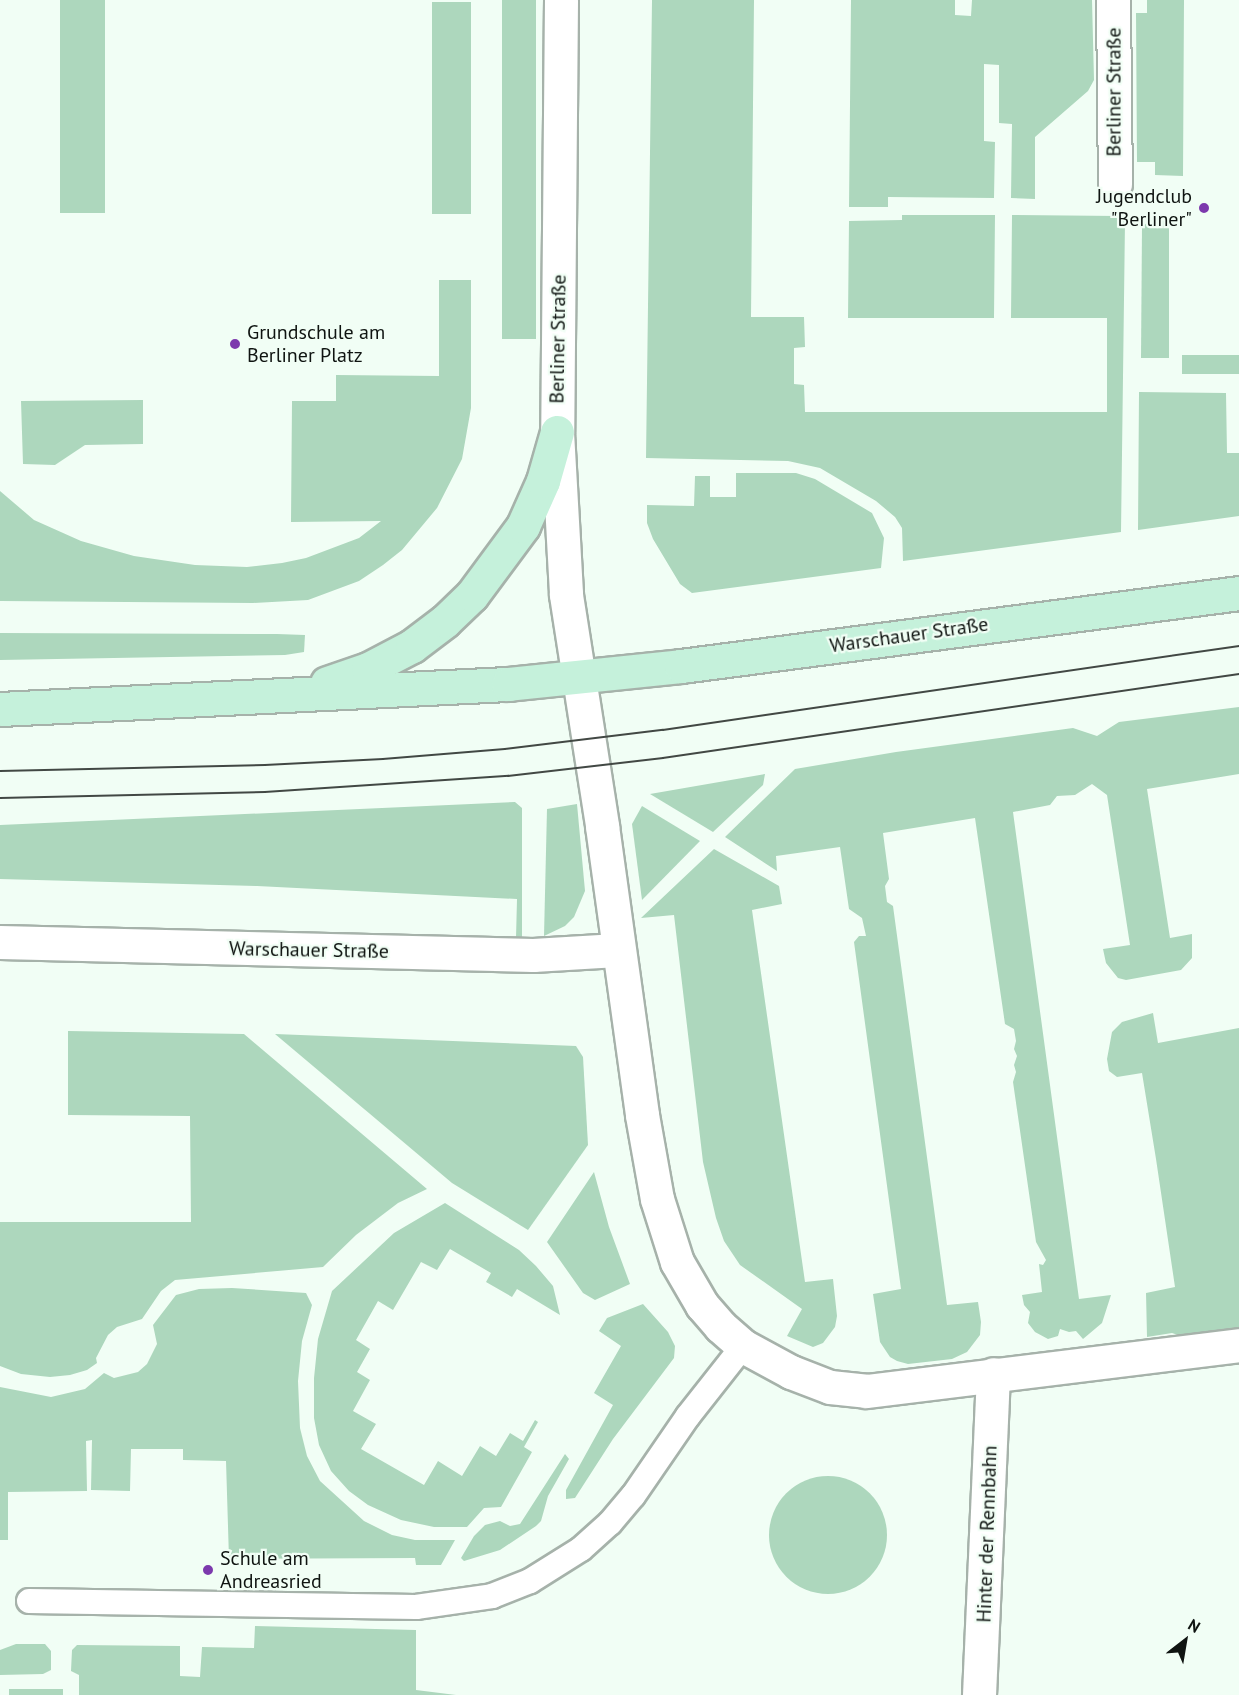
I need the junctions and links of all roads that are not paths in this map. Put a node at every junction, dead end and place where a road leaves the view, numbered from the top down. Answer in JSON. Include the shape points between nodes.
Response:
{"nodes":[{"id":1,"x":561,"y":0,"type":"edge"},
{"id":2,"x":1113,"y":0,"type":"edge"},
{"id":3,"x":1115,"y":184,"type":"dead end"},
{"id":4,"x":557,"y":432,"type":"junction"},
{"id":5,"x":1239,"y":593,"type":"edge"},
{"id":6,"x":578,"y":676,"type":"junction"},
{"id":7,"x":290,"y":695,"type":"junction"},
{"id":8,"x":0,"y":709,"type":"edge"},
{"id":9,"x":0,"y":942,"type":"edge"},
{"id":10,"x":617,"y":950,"type":"junction"},
{"id":11,"x":1239,"y":1345,"type":"edge"},
{"id":12,"x":743,"y":1346,"type":"junction"},
{"id":13,"x":993,"y":1374,"type":"junction"},
{"id":14,"x":29,"y":1601,"type":"dead end"},
{"id":15,"x":979,"y":1695,"type":"edge"}],
"edges":[{"from":1,"to":4,"type":"street","name":"Berliner Straße"},
{"from":2,"to":3,"type":"street","name":"Berliner Straße"},
{"from":4,"to":6,"type":"street","name":"Berliner Straße","via":[[566,595]]},
{"from":4,"to":7,"type":"street","via":[[543,481],[523,526],[472,595],[412,645],[368,669]]},
{"from":5,"to":6,"type":"street","name":"Warschauer Straße"},
{"from":6,"to":7,"type":"street","name":"Warschauer Straße","via":[[508,684]]},
{"from":6,"to":10,"type":"street"},
{"from":7,"to":8,"type":"street","name":"Warschauer Straße"},
{"from":9,"to":10,"type":"street","name":"Warschauer Straße","via":[[533,955]]},
{"from":10,"to":12,"type":"street","via":[[657,1199],[677,1262],[702,1305]]},
{"from":11,"to":13,"type":"street"},
{"from":12,"to":13,"type":"street","via":[[791,1372],[830,1387],[866,1391]]},
{"from":12,"to":14,"type":"lane","via":[[610,1523],[581,1549],[530,1581],[492,1596],[416,1607]]},
{"from":13,"to":15,"type":"street","name":"Hinter der Rennbahn"}]}
